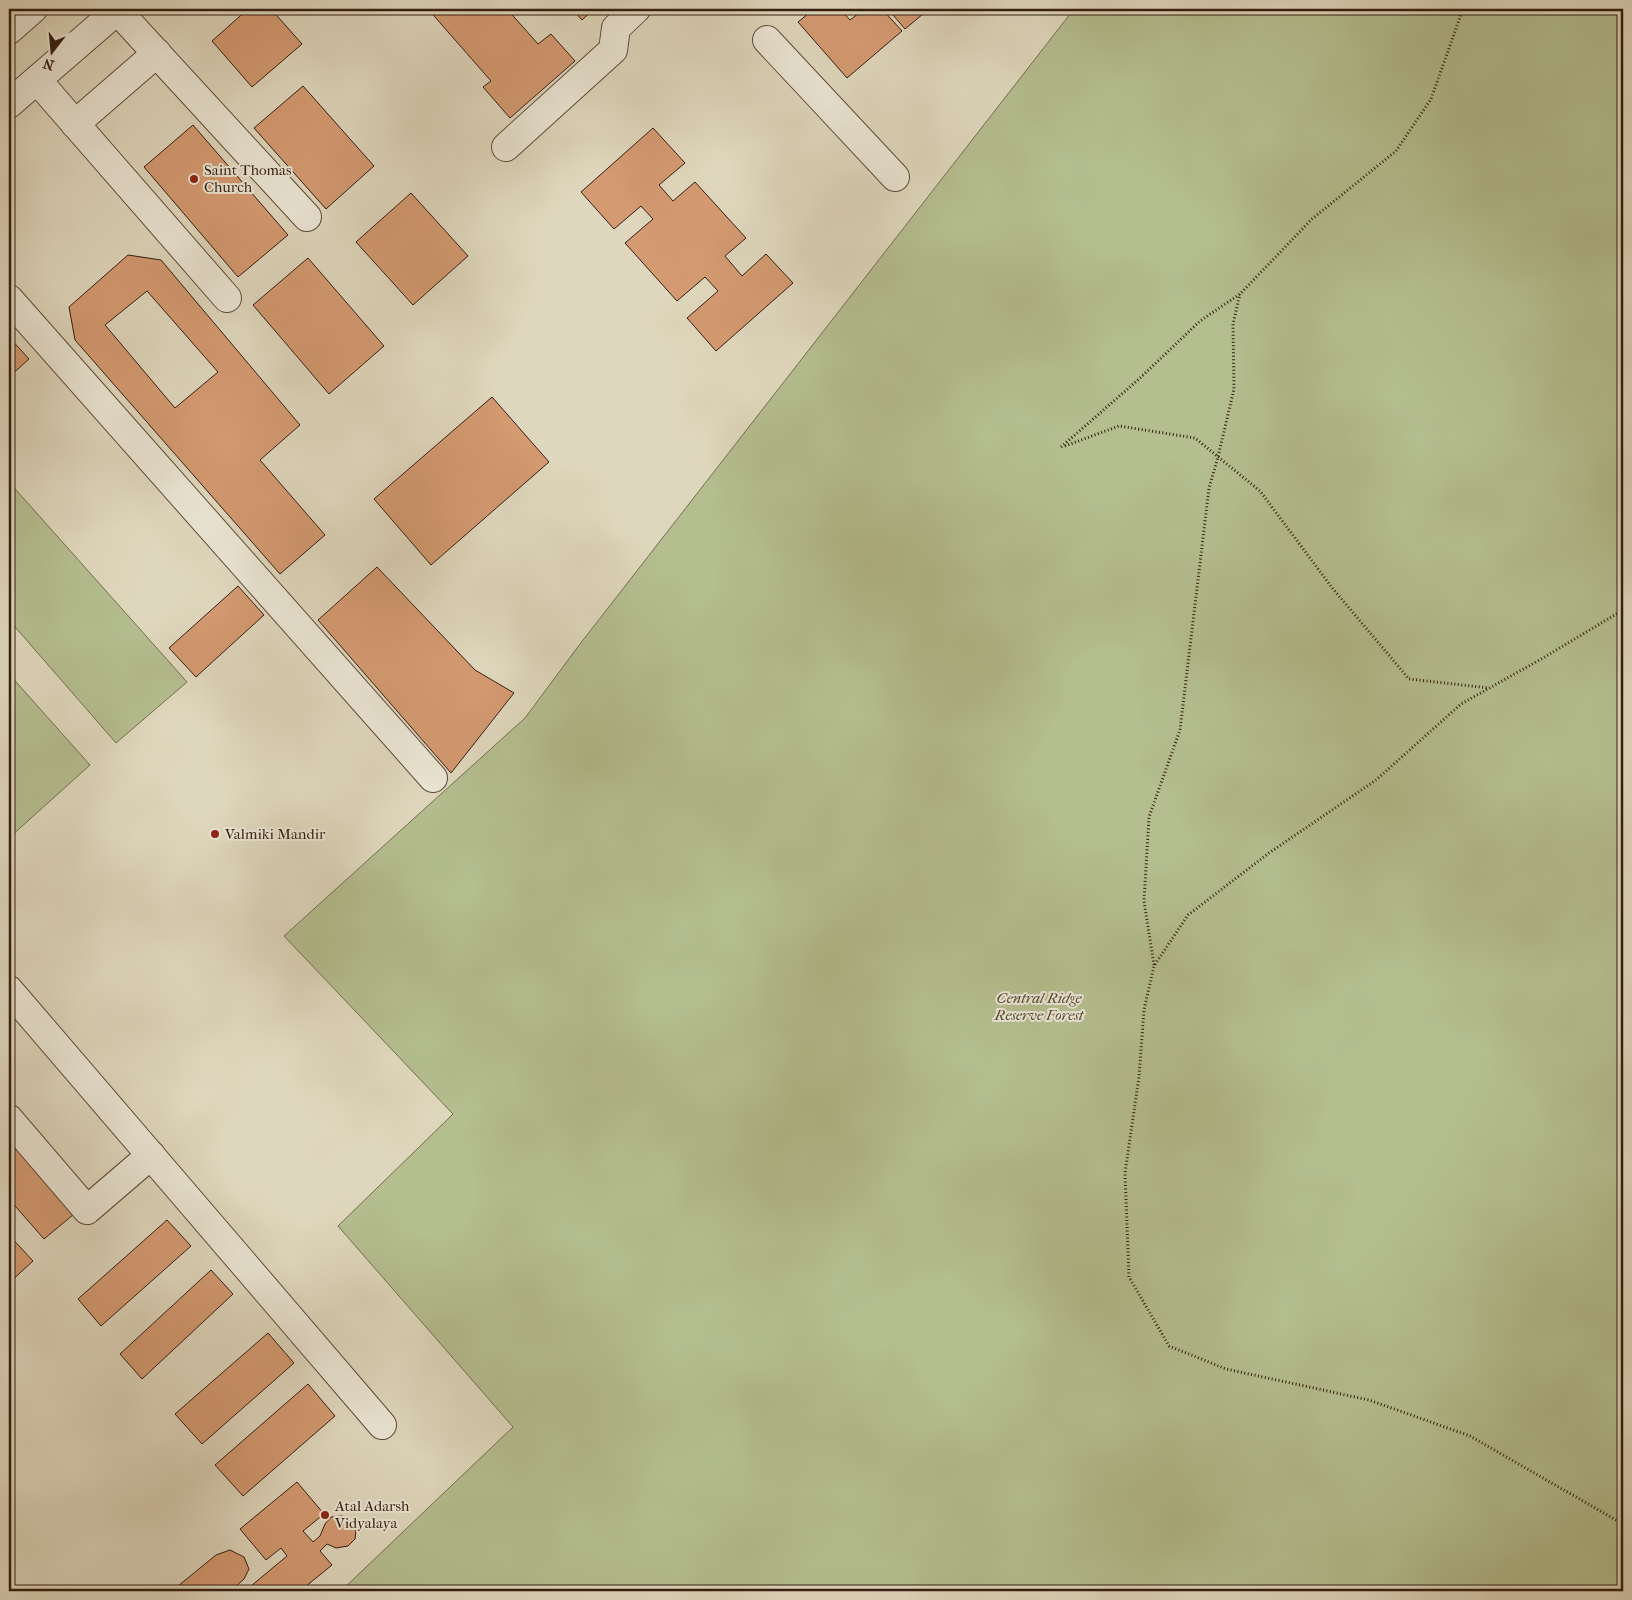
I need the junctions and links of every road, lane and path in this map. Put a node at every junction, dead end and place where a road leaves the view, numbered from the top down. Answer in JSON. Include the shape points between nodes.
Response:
{"nodes":[{"id":1,"x":33,"y":9,"type":"edge"},
{"id":2,"x":117,"y":9,"type":"edge"},
{"id":3,"x":636,"y":9,"type":"edge"},
{"id":4,"x":1463,"y":9,"type":"edge"},
{"id":5,"x":9,"y":30,"type":"edge"},
{"id":6,"x":766,"y":40,"type":"dead end"},
{"id":7,"x":157,"y":53,"type":"junction"},
{"id":8,"x":37,"y":80,"type":"junction"},
{"id":9,"x":9,"y":104,"type":"edge"},
{"id":10,"x":75,"y":124,"type":"junction"},
{"id":11,"x":506,"y":146,"type":"dead end"},
{"id":12,"x":895,"y":177,"type":"dead end"},
{"id":13,"x":307,"y":217,"type":"dead end"},
{"id":14,"x":1240,"y":294,"type":"junction"},
{"id":15,"x":227,"y":298,"type":"dead end"},
{"id":16,"x":9,"y":299,"type":"edge"},
{"id":17,"x":1218,"y":457,"type":"junction"},
{"id":18,"x":1623,"y":610,"type":"edge"},
{"id":19,"x":1489,"y":688,"type":"junction"},
{"id":20,"x":433,"y":778,"type":"dead end"},
{"id":21,"x":1154,"y":966,"type":"junction"},
{"id":22,"x":9,"y":990,"type":"edge"},
{"id":23,"x":9,"y":1118,"type":"edge"},
{"id":24,"x":151,"y":1156,"type":"junction"},
{"id":25,"x":382,"y":1425,"type":"dead end"},
{"id":26,"x":1623,"y":1524,"type":"edge"}],
"edges":[{"from":1,"to":5,"type":"street"},
{"from":2,"to":7,"type":"street"},
{"from":2,"to":8,"type":"street"},
{"from":3,"to":11,"type":"street","via":[[616,28],[613,50]]},
{"from":4,"to":14,"type":"path","via":[[1431,99],[1396,151],[1312,219]]},
{"from":6,"to":12,"type":"street"},
{"from":7,"to":10,"type":"street"},
{"from":7,"to":13,"type":"street"},
{"from":8,"to":9,"type":"street"},
{"from":8,"to":10,"type":"street"},
{"from":10,"to":15,"type":"street"},
{"from":14,"to":17,"type":"path","via":[[1233,324],[1234,389]]},
{"from":14,"to":17,"type":"path","via":[[1200,321],[1062,447],[1120,426],[1195,438]]},
{"from":16,"to":20,"type":"street"},
{"from":17,"to":19,"type":"path","via":[[1260,491],[1333,589],[1409,679]]},
{"from":17,"to":21,"type":"path","via":[[1209,488],[1180,730],[1149,817],[1144,901]]},
{"from":18,"to":19,"type":"path"},
{"from":19,"to":21,"type":"path","via":[[1461,704],[1376,780],[1269,853],[1188,915]]},
{"from":21,"to":26,"type":"path","via":[[1144,1010],[1125,1173],[1126,1220],[1129,1278],[1169,1346],[1226,1369],[1368,1400],[1470,1436]]},
{"from":22,"to":24,"type":"street"},
{"from":23,"to":24,"type":"street","via":[[87,1210]]},
{"from":24,"to":25,"type":"street"}]}
